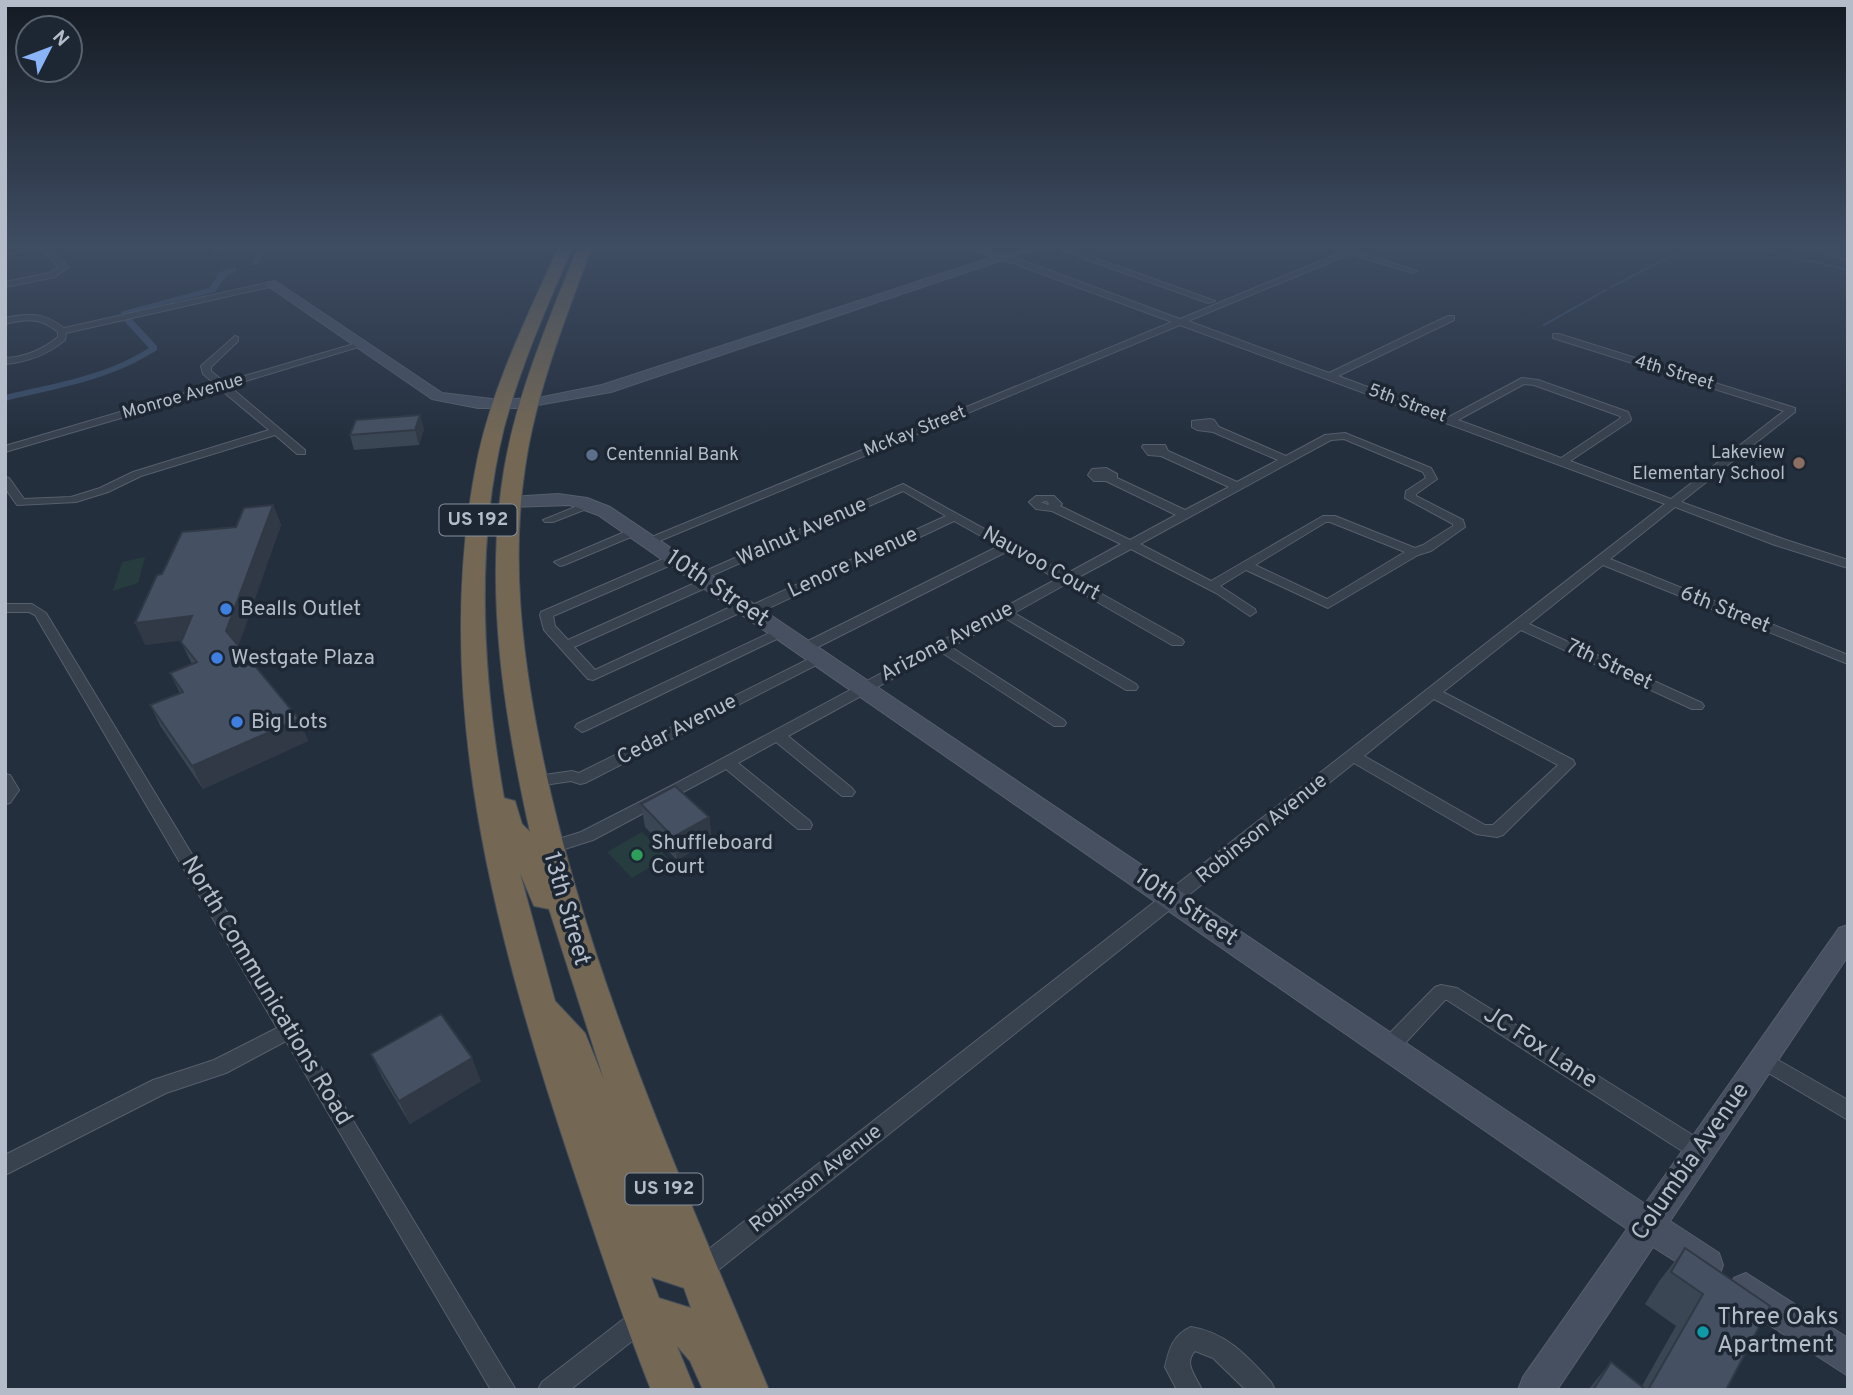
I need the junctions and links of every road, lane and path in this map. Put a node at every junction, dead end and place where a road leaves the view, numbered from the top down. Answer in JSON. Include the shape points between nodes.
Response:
{"nodes":[{"id":1,"x":159,"y":309,"type":"edge"},
{"id":2,"x":308,"y":309,"type":"edge"},
{"id":3,"x":540,"y":309,"type":"edge"},
{"id":4,"x":562,"y":309,"type":"edge"},
{"id":5,"x":848,"y":309,"type":"edge"},
{"id":6,"x":1147,"y":309,"type":"edge"},
{"id":7,"x":1213,"y":309,"type":"edge"},
{"id":8,"x":1451,"y":318,"type":"dead end"},
{"id":9,"x":5,"y":321,"type":"edge"},
{"id":10,"x":1182,"y":322,"type":"junction"},
{"id":11,"x":62,"y":331,"type":"junction"},
{"id":12,"x":1556,"y":336,"type":"dead end"},
{"id":13,"x":235,"y":339,"type":"dead end"},
{"id":14,"x":360,"y":345,"type":"junction"},
{"id":15,"x":5,"y":361,"type":"edge"},
{"id":16,"x":1331,"y":376,"type":"junction"},
{"id":17,"x":223,"y":386,"type":"junction"},
{"id":18,"x":528,"y":402,"type":"junction"},
{"id":19,"x":502,"y":403,"type":"junction"},
{"id":20,"x":1791,"y":411,"type":"joint"},
{"id":21,"x":1450,"y":421,"type":"junction"},
{"id":22,"x":1215,"y":429,"type":"dead end"},
{"id":23,"x":274,"y":432,"type":"junction"},
{"id":24,"x":5,"y":449,"type":"edge"},
{"id":25,"x":301,"y":452,"type":"dead end"},
{"id":26,"x":1163,"y":453,"type":"dead end"},
{"id":27,"x":1287,"y":460,"type":"junction"},
{"id":28,"x":1562,"y":462,"type":"junction"},
{"id":29,"x":1110,"y":479,"type":"dead end"},
{"id":30,"x":5,"y":480,"type":"edge"},
{"id":31,"x":904,"y":487,"type":"joint"},
{"id":32,"x":1238,"y":487,"type":"junction"},
{"id":33,"x":510,"y":502,"type":"junction"},
{"id":34,"x":1675,"y":503,"type":"junction"},
{"id":35,"x":590,"y":504,"type":"junction"},
{"id":36,"x":1053,"y":507,"type":"dead end"},
{"id":37,"x":1185,"y":515,"type":"junction"},
{"id":38,"x":955,"y":516,"type":"junction"},
{"id":39,"x":550,"y":520,"type":"dead end"},
{"id":40,"x":641,"y":536,"type":"junction"},
{"id":41,"x":1129,"y":545,"type":"junction"},
{"id":42,"x":1009,"y":546,"type":"junction"},
{"id":43,"x":1414,"y":552,"type":"junction"},
{"id":44,"x":674,"y":559,"type":"junction"},
{"id":45,"x":1602,"y":560,"type":"junction"},
{"id":46,"x":560,"y":562,"type":"dead end"},
{"id":47,"x":1245,"y":565,"type":"junction"},
{"id":48,"x":1848,"y":565,"type":"edge"},
{"id":49,"x":1068,"y":578,"type":"junction"},
{"id":50,"x":704,"y":579,"type":"junction"},
{"id":51,"x":1211,"y":586,"type":"junction"},
{"id":52,"x":11,"y":607,"type":"edge"},
{"id":53,"x":747,"y":609,"type":"junction"},
{"id":54,"x":1004,"y":612,"type":"junction"},
{"id":55,"x":1250,"y":612,"type":"dead end"},
{"id":56,"x":1520,"y":625,"type":"junction"},
{"id":57,"x":780,"y":632,"type":"junction"},
{"id":58,"x":1177,"y":642,"type":"dead end"},
{"id":59,"x":568,"y":645,"type":"junction"},
{"id":60,"x":941,"y":646,"type":"junction"},
{"id":61,"x":812,"y":653,"type":"junction"},
{"id":62,"x":1848,"y":660,"type":"edge"},
{"id":63,"x":862,"y":687,"type":"junction"},
{"id":64,"x":1131,"y":687,"type":"dead end"},
{"id":65,"x":1433,"y":693,"type":"junction"},
{"id":66,"x":1697,"y":706,"type":"dead end"},
{"id":67,"x":1059,"y":723,"type":"dead end"},
{"id":68,"x":582,"y":727,"type":"dead end"},
{"id":69,"x":776,"y":735,"type":"junction"},
{"id":70,"x":1353,"y":756,"type":"junction"},
{"id":71,"x":727,"y":762,"type":"junction"},
{"id":72,"x":5,"y":779,"type":"edge"},
{"id":73,"x":531,"y":782,"type":"junction"},
{"id":74,"x":489,"y":792,"type":"junction"},
{"id":75,"x":847,"y":792,"type":"dead end"},
{"id":76,"x":5,"y":799,"type":"edge"},
{"id":77,"x":804,"y":825,"type":"dead end"},
{"id":78,"x":549,"y":848,"type":"junction"},
{"id":79,"x":502,"y":863,"type":"junction"},
{"id":80,"x":1174,"y":899,"type":"junction"},
{"id":81,"x":1848,"y":935,"type":"edge"},
{"id":82,"x":587,"y":986,"type":"junction"},
{"id":83,"x":538,"y":1002,"type":"junction"},
{"id":84,"x":290,"y":1030,"type":"junction"},
{"id":85,"x":1389,"y":1047,"type":"junction"},
{"id":86,"x":1762,"y":1059,"type":"junction"},
{"id":87,"x":1848,"y":1111,"type":"edge"},
{"id":88,"x":1699,"y":1151,"type":"junction"},
{"id":89,"x":5,"y":1166,"type":"edge"},
{"id":90,"x":1648,"y":1225,"type":"junction"},
{"id":91,"x":698,"y":1272,"type":"junction"},
{"id":92,"x":643,"y":1318,"type":"junction"},
{"id":93,"x":1848,"y":1359,"type":"edge"},
{"id":94,"x":504,"y":1390,"type":"edge"},
{"id":95,"x":550,"y":1390,"type":"edge"},
{"id":96,"x":673,"y":1390,"type":"edge"},
{"id":97,"x":725,"y":1390,"type":"edge"},
{"id":98,"x":747,"y":1390,"type":"edge"},
{"id":99,"x":1190,"y":1390,"type":"edge"},
{"id":100,"x":1263,"y":1390,"type":"edge"},
{"id":101,"x":1536,"y":1390,"type":"edge"}],
"edges":[{"from":1,"to":11,"type":"street"},
{"from":2,"to":14,"type":"street"},
{"from":3,"to":19,"type":"highway","number":"US 192"},
{"from":4,"to":18,"type":"highway","number":"US 192"},
{"from":5,"to":18,"type":"street","via":[[606,389]]},
{"from":6,"to":10,"type":"street","name":"5th Street"},
{"from":7,"to":10,"type":"street","name":"McKay Street"},
{"from":8,"to":16,"type":"street"},
{"from":9,"to":11,"type":"street","via":[[36,315]]},
{"from":10,"to":16,"type":"street","name":"5th Street"},
{"from":10,"to":40,"type":"street","name":"McKay Street"},
{"from":11,"to":15,"type":"street","via":[[62,338],[51,348]]},
{"from":12,"to":20,"type":"street","name":"4th Street"},
{"from":13,"to":17,"type":"street","via":[[206,366],[206,372]]},
{"from":14,"to":17,"type":"street","name":"Monroe Avenue"},
{"from":14,"to":19,"type":"street","via":[[437,396],[463,404]]},
{"from":16,"to":21,"type":"street","name":"5th Street"},
{"from":17,"to":23,"type":"street"},
{"from":17,"to":24,"type":"street","name":"Monroe Avenue"},
{"from":18,"to":19,"type":"street"},
{"from":18,"to":33,"type":"highway","name":"13th Street","number":"US 192"},
{"from":19,"to":74,"type":"highway","number":"US 192","via":[[483,485],[473,594],[477,693]]},
{"from":20,"to":34,"type":"street","name":"Robinson Avenue"},
{"from":21,"to":28,"type":"street","name":"5th Street"},
{"from":21,"to":28,"type":"street","via":[[1522,381],[1625,414],[1626,419]]},
{"from":22,"to":27,"type":"street"},
{"from":23,"to":25,"type":"street"},
{"from":23,"to":30,"type":"street","via":[[137,474],[72,500],[21,503]]},
{"from":26,"to":32,"type":"street"},
{"from":27,"to":32,"type":"street","name":"Arizona Avenue"},
{"from":27,"to":43,"type":"street","name":"Arizona Avenue","via":[[1329,437],[1345,436],[1431,473],[1432,479],[1410,493],[1411,498],[1451,516],[1459,527]]},
{"from":28,"to":34,"type":"street","name":"5th Street"},
{"from":29,"to":37,"type":"street"},
{"from":31,"to":38,"type":"street","name":"Nauvoo Court"},
{"from":31,"to":50,"type":"street","name":"Walnut Avenue"},
{"from":32,"to":37,"type":"street","name":"Arizona Avenue"},
{"from":33,"to":35,"type":"street","name":"10th Street","via":[[556,498]]},
{"from":33,"to":73,"type":"highway","name":"13th Street","number":"US 192","via":[[508,623]]},
{"from":34,"to":45,"type":"street","name":"Robinson Avenue"},
{"from":34,"to":48,"type":"street","name":"5th Street"},
{"from":35,"to":39,"type":"street"},
{"from":35,"to":40,"type":"street","name":"10th Street"},
{"from":36,"to":41,"type":"street"},
{"from":37,"to":41,"type":"street","name":"Arizona Avenue"},
{"from":38,"to":42,"type":"street","name":"Nauvoo Court"},
{"from":38,"to":53,"type":"street","name":"Lenore Avenue"},
{"from":40,"to":44,"type":"street","name":"10th Street"},
{"from":40,"to":46,"type":"street","name":"McKay Street"},
{"from":41,"to":49,"type":"street","name":"Arizona Avenue"},
{"from":41,"to":51,"type":"street"},
{"from":42,"to":49,"type":"street","name":"Nauvoo Court"},
{"from":42,"to":61,"type":"street","name":"Cedar Avenue"},
{"from":43,"to":47,"type":"street","via":[[1331,518]]},
{"from":43,"to":47,"type":"street","via":[[1328,604]]},
{"from":44,"to":50,"type":"street","name":"10th Street"},
{"from":44,"to":59,"type":"street","via":[[546,615],[549,627]]},
{"from":45,"to":56,"type":"street","name":"Robinson Avenue"},
{"from":45,"to":62,"type":"street","name":"6th Street"},
{"from":47,"to":51,"type":"street"},
{"from":49,"to":54,"type":"street","name":"Arizona Avenue"},
{"from":49,"to":58,"type":"street","name":"Nauvoo Court"},
{"from":50,"to":53,"type":"street","name":"10th Street"},
{"from":50,"to":59,"type":"street","name":"Walnut Avenue"},
{"from":51,"to":55,"type":"street","via":[[1246,605]]},
{"from":52,"to":84,"type":"street","name":"North Communications Road","via":[[40,613]]},
{"from":53,"to":57,"type":"street","name":"10th Street"},
{"from":53,"to":59,"type":"street","name":"Lenore Avenue","via":[[593,676]]},
{"from":54,"to":60,"type":"street","name":"Arizona Avenue"},
{"from":54,"to":64,"type":"street"},
{"from":56,"to":65,"type":"street","name":"Robinson Avenue"},
{"from":56,"to":66,"type":"street","name":"7th Street"},
{"from":57,"to":61,"type":"street","name":"10th Street"},
{"from":57,"to":68,"type":"street"},
{"from":60,"to":63,"type":"street","name":"Arizona Avenue"},
{"from":60,"to":67,"type":"street"},
{"from":61,"to":63,"type":"street","name":"10th Street"},
{"from":61,"to":73,"type":"street","name":"Cedar Avenue","via":[[580,779]]},
{"from":63,"to":69,"type":"street","name":"Arizona Avenue"},
{"from":63,"to":80,"type":"street","name":"10th Street"},
{"from":65,"to":70,"type":"street","name":"Robinson Avenue"},
{"from":65,"to":70,"type":"street","via":[[1567,764],[1497,831],[1482,830]]},
{"from":69,"to":71,"type":"street","name":"Arizona Avenue"},
{"from":69,"to":75,"type":"street"},
{"from":70,"to":80,"type":"street","name":"Robinson Avenue"},
{"from":71,"to":77,"type":"street"},
{"from":71,"to":78,"type":"street","name":"Arizona Avenue","via":[[587,836]]},
{"from":72,"to":76,"type":"street","via":[[11,790]]},
{"from":73,"to":78,"type":"highway","name":"13th Street","number":"US 192"},
{"from":74,"to":78,"type":"highway","via":[[505,806],[507,825],[517,840]]},
{"from":74,"to":79,"type":"highway","number":"US 192"},
{"from":78,"to":82,"type":"highway","name":"13th Street","number":"US 192"},
{"from":79,"to":82,"type":"highway","via":[[526,862],[538,871],[565,973]]},
{"from":79,"to":83,"type":"highway","number":"US 192"},
{"from":80,"to":85,"type":"street","name":"10th Street"},
{"from":80,"to":91,"type":"street","name":"Robinson Avenue"},
{"from":81,"to":86,"type":"street","name":"Columbia Avenue"},
{"from":82,"to":91,"type":"highway","name":"13th Street","number":"US 192"},
{"from":83,"to":91,"type":"highway","via":[[572,1044],[649,1251]]},
{"from":83,"to":92,"type":"highway","number":"US 192"},
{"from":84,"to":89,"type":"street","via":[[219,1067],[160,1086]]},
{"from":84,"to":94,"type":"street","name":"North Communications Road"},
{"from":85,"to":88,"type":"street","name":"JC Fox Lane","via":[[1441,992],[1451,993]]},
{"from":85,"to":90,"type":"street","name":"10th Street"},
{"from":86,"to":87,"type":"street"},
{"from":86,"to":88,"type":"street","name":"Columbia Avenue"},
{"from":88,"to":90,"type":"street","name":"Columbia Avenue"},
{"from":90,"to":93,"type":"street","name":"10th Street"},
{"from":90,"to":101,"type":"street","name":"Columbia Avenue"},
{"from":91,"to":98,"type":"highway","name":"13th Street","number":"US 192"},
{"from":92,"to":95,"type":"street"},
{"from":92,"to":96,"type":"highway","number":"US 192"},
{"from":92,"to":97,"type":"highway","via":[[675,1320],[690,1327],[704,1340]]},
{"from":99,"to":100,"type":"street","via":[[1177,1367],[1181,1349],[1191,1339],[1205,1339]]}]}
